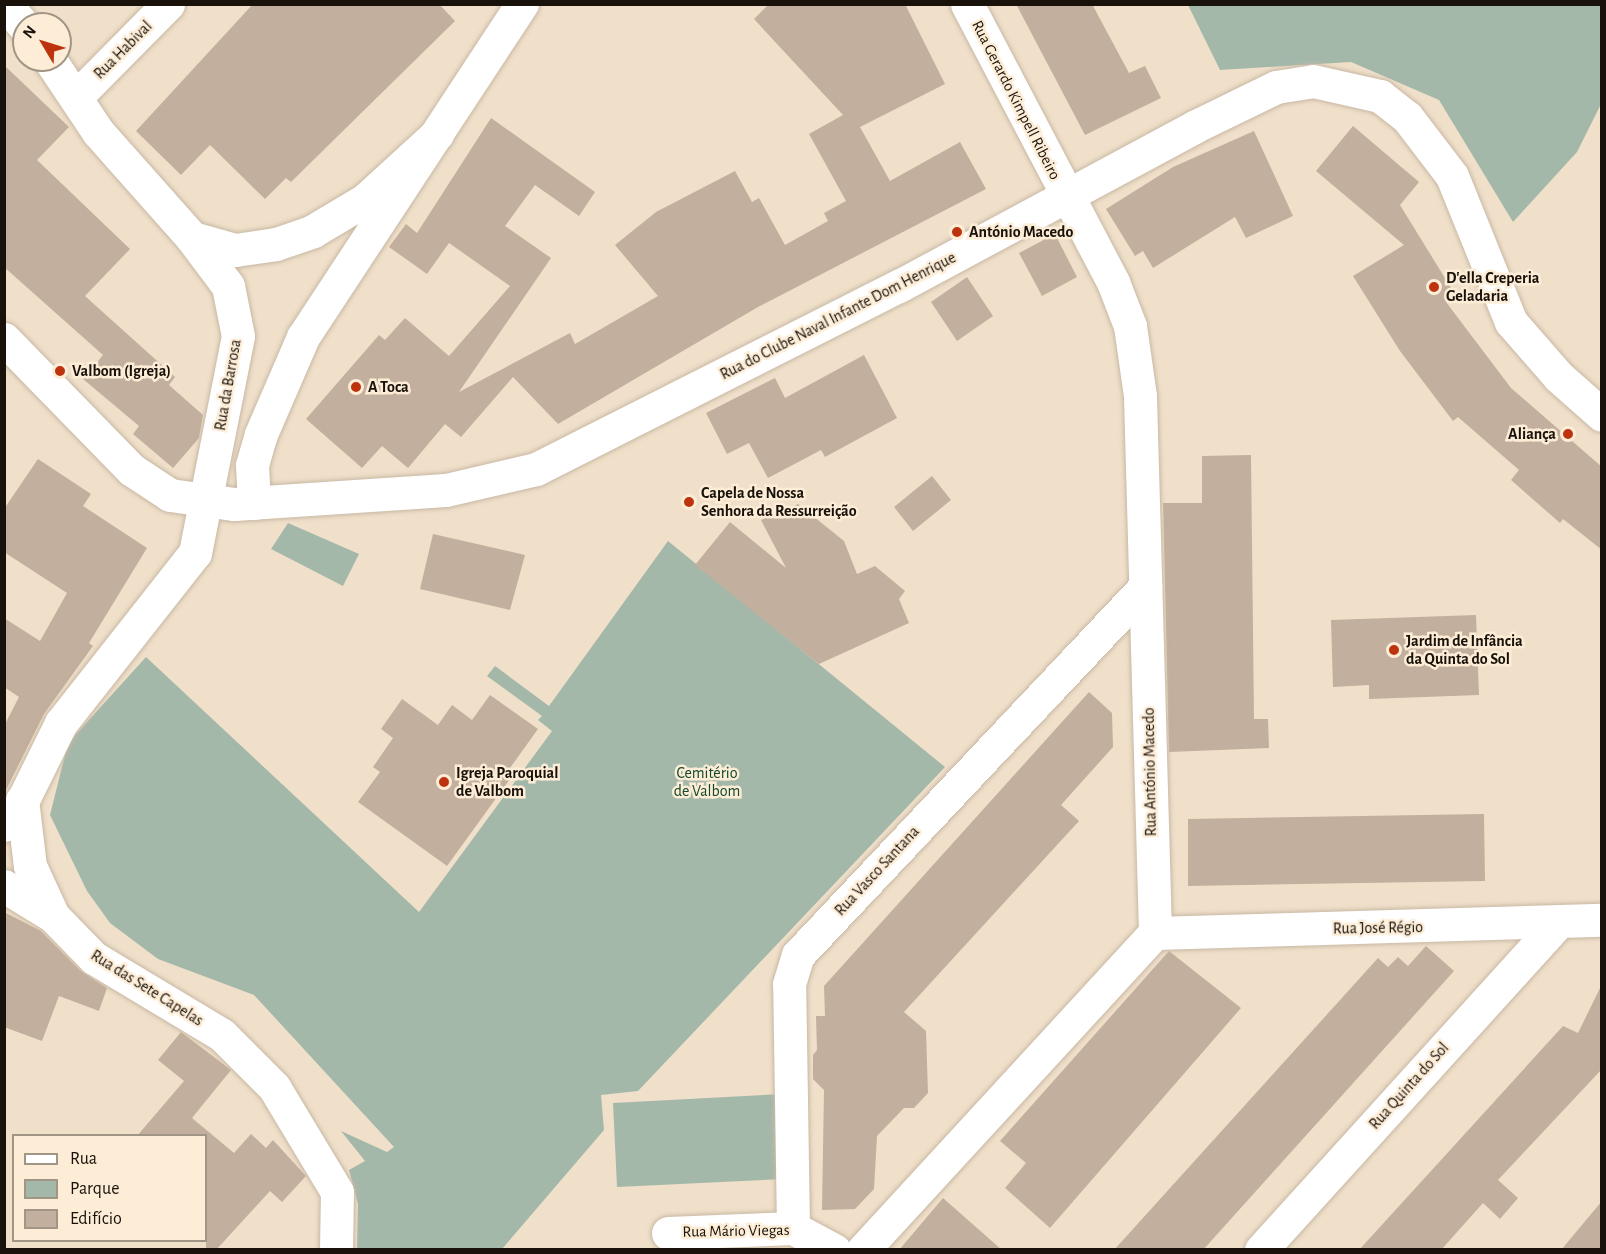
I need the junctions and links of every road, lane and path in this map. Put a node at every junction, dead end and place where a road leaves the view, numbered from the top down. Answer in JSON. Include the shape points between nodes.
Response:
{"nodes":[{"id":1,"x":168,"y":4,"type":"edge"},
{"id":2,"x":522,"y":4,"type":"edge"},
{"id":3,"x":967,"y":4,"type":"edge"},
{"id":4,"x":60,"y":72,"type":"edge"},
{"id":5,"x":78,"y":95,"type":"junction"},
{"id":6,"x":437,"y":134,"type":"junction"},
{"id":7,"x":1065,"y":196,"type":"junction"},
{"id":8,"x":192,"y":238,"type":"junction"},
{"id":9,"x":4,"y":339,"type":"edge"},
{"id":10,"x":1602,"y":415,"type":"edge"},
{"id":11,"x":205,"y":503,"type":"junction"},
{"id":12,"x":254,"y":503,"type":"junction"},
{"id":13,"x":1145,"y":587,"type":"junction"},
{"id":14,"x":13,"y":812,"type":"edge"},
{"id":15,"x":4,"y":886,"type":"edge"},
{"id":16,"x":53,"y":916,"type":"junction"},
{"id":17,"x":1602,"y":920,"type":"edge"},
{"id":18,"x":1557,"y":922,"type":"junction"},
{"id":19,"x":1155,"y":933,"type":"junction"},
{"id":20,"x":793,"y":1228,"type":"junction"},
{"id":21,"x":668,"y":1233,"type":"dead end"},
{"id":22,"x":336,"y":1250,"type":"edge"},
{"id":23,"x":834,"y":1250,"type":"edge"},
{"id":24,"x":863,"y":1250,"type":"edge"},
{"id":25,"x":1261,"y":1250,"type":"edge"}],
"edges":[{"from":1,"to":5,"type":"street","name":"Rua Habival"},
{"from":2,"to":6,"type":"street"},
{"from":3,"to":7,"type":"street","name":"Rua Gerardo Kimpell Ribeiro"},
{"from":4,"to":5,"type":"street","name":"Rua da Barrosa"},
{"from":5,"to":8,"type":"street","name":"Rua da Barrosa","via":[[133,176]]},
{"from":6,"to":8,"type":"street","via":[[366,200],[313,231],[235,250]]},
{"from":6,"to":12,"type":"street","via":[[303,337],[283,377],[252,465]]},
{"from":7,"to":10,"type":"street","name":"Rua do Clube Naval Infante Dom Henrique","via":[[1276,87],[1313,81],[1380,96],[1407,117],[1452,176],[1511,322],[1559,377]]},
{"from":7,"to":12,"type":"street","name":"Rua do Clube Naval Infante Dom Henrique","via":[[536,469],[446,490]]},
{"from":7,"to":13,"type":"street","name":"Rua António Macedo","via":[[1113,282],[1130,326],[1140,396]]},
{"from":8,"to":11,"type":"street","name":"Rua da Barrosa","via":[[228,286],[238,336]]},
{"from":9,"to":11,"type":"street","name":"Rua do Clube Naval Infante Dom Henrique","via":[[132,470],[170,495]]},
{"from":11,"to":12,"type":"street","name":"Rua do Clube Naval Infante Dom Henrique"},
{"from":11,"to":14,"type":"street","name":"Rua das Sete Capelas","via":[[195,553],[62,723]]},
{"from":13,"to":19,"type":"street","name":"Rua António Macedo"},
{"from":13,"to":20,"type":"street","name":"Rua Vasco Santana","via":[[798,955],[789,984]]},
{"from":14,"to":16,"type":"street","name":"Rua das Sete Capelas","via":[[30,866]]},
{"from":15,"to":16,"type":"street"},
{"from":16,"to":22,"type":"street","name":"Rua das Sete Capelas","via":[[94,958],[222,1035],[274,1087],[337,1192]]},
{"from":17,"to":18,"type":"street","name":"Rua José Régio"},
{"from":18,"to":19,"type":"street","name":"Rua José Régio"},
{"from":18,"to":25,"type":"street","name":"Rua Quinta do Sol"},
{"from":19,"to":24,"type":"street"},
{"from":20,"to":21,"type":"street","name":"Rua Mário Viegas"},
{"from":20,"to":23,"type":"street","name":"Rua Mário Viegas"}]}
